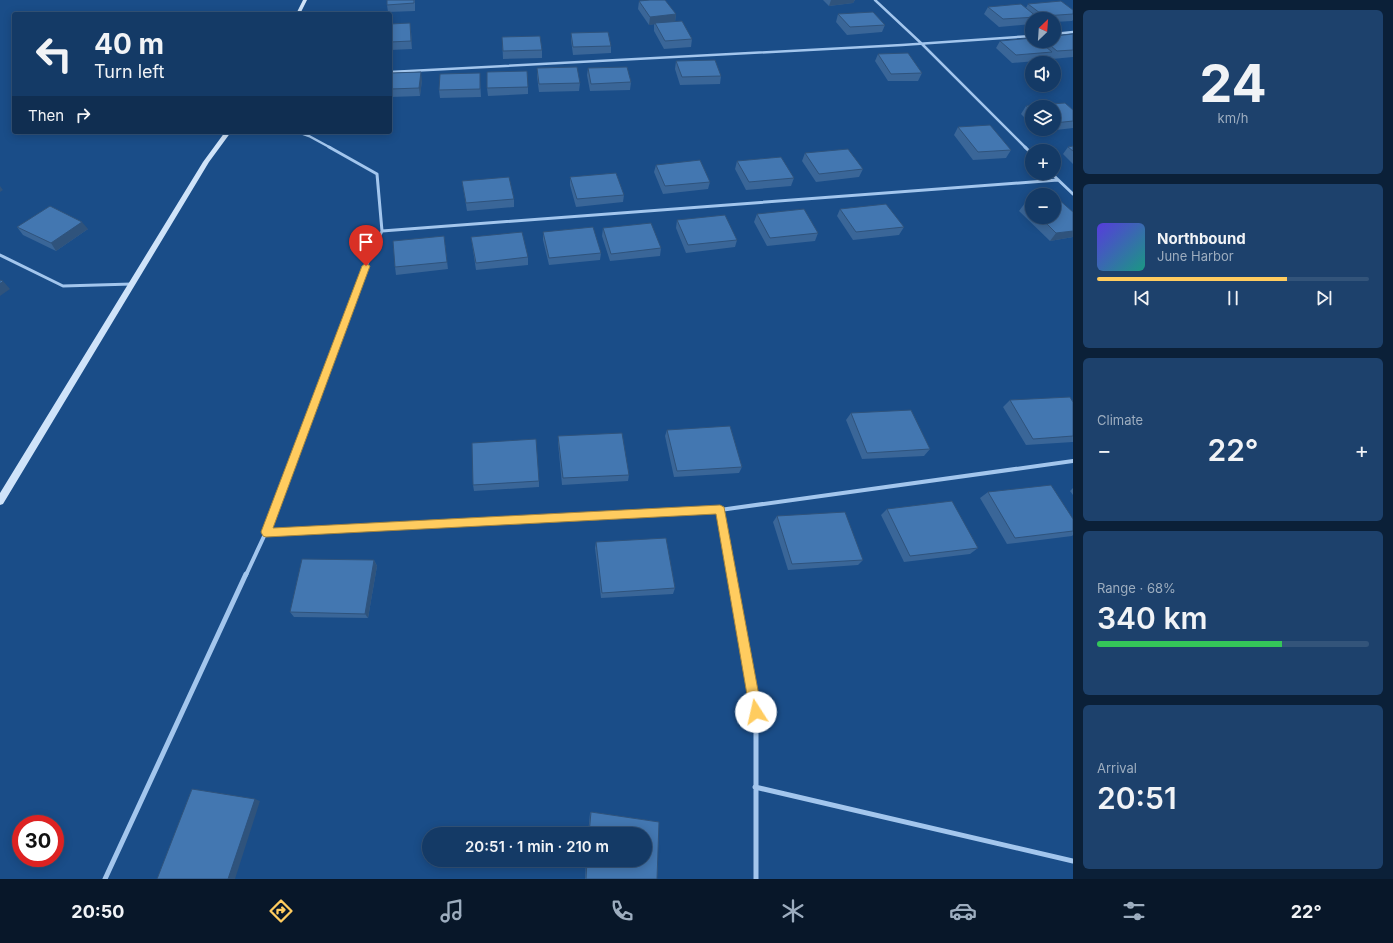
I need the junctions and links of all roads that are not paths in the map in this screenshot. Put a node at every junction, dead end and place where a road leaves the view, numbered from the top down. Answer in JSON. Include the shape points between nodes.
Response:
{"nodes":[{"id":1,"x":305,"y":0,"type":"edge"},
{"id":2,"x":875,"y":0,"type":"edge"},
{"id":3,"x":299,"y":12,"type":"edge"},
{"id":4,"x":1073,"y":32,"type":"edge"},
{"id":5,"x":1061,"y":33,"type":"edge"},
{"id":6,"x":1025,"y":37,"type":"edge"},
{"id":7,"x":922,"y":44,"type":"junction"},
{"id":8,"x":392,"y":72,"type":"edge"},
{"id":9,"x":227,"y":134,"type":"edge"},
{"id":10,"x":304,"y":134,"type":"edge"},
{"id":11,"x":1025,"y":147,"type":"edge"},
{"id":12,"x":1058,"y":180,"type":"joint"},
{"id":13,"x":1073,"y":194,"type":"edge"},
{"id":14,"x":382,"y":230,"type":"junction"},
{"id":15,"x":0,"y":255,"type":"edge"},
{"id":16,"x":132,"y":284,"type":"junction"},
{"id":17,"x":1073,"y":461,"type":"edge"},
{"id":18,"x":0,"y":501,"type":"edge"},
{"id":19,"x":720,"y":510,"type":"junction"},
{"id":20,"x":266,"y":532,"type":"junction"},
{"id":21,"x":756,"y":787,"type":"junction"},
{"id":22,"x":1073,"y":861,"type":"edge"},
{"id":23,"x":105,"y":879,"type":"edge"},
{"id":24,"x":756,"y":879,"type":"edge"}],
"edges":[{"from":1,"to":3,"type":"street"},
{"from":2,"to":7,"type":"street"},
{"from":4,"to":5,"type":"street"},
{"from":6,"to":7,"type":"street"},
{"from":7,"to":8,"type":"street"},
{"from":7,"to":11,"type":"street"},
{"from":9,"to":16,"type":"street","via":[[206,162]]},
{"from":10,"to":14,"type":"street","via":[[378,174]]},
{"from":12,"to":13,"type":"street"},
{"from":12,"to":14,"type":"street"},
{"from":14,"to":20,"type":"street","via":[[361,277]]},
{"from":15,"to":16,"type":"street","via":[[63,286]]},
{"from":16,"to":18,"type":"street"},
{"from":17,"to":19,"type":"street"},
{"from":19,"to":20,"type":"street"},
{"from":19,"to":21,"type":"street","via":[[756,712]]},
{"from":20,"to":23,"type":"street"},
{"from":21,"to":22,"type":"street"},
{"from":21,"to":24,"type":"street"}]}
